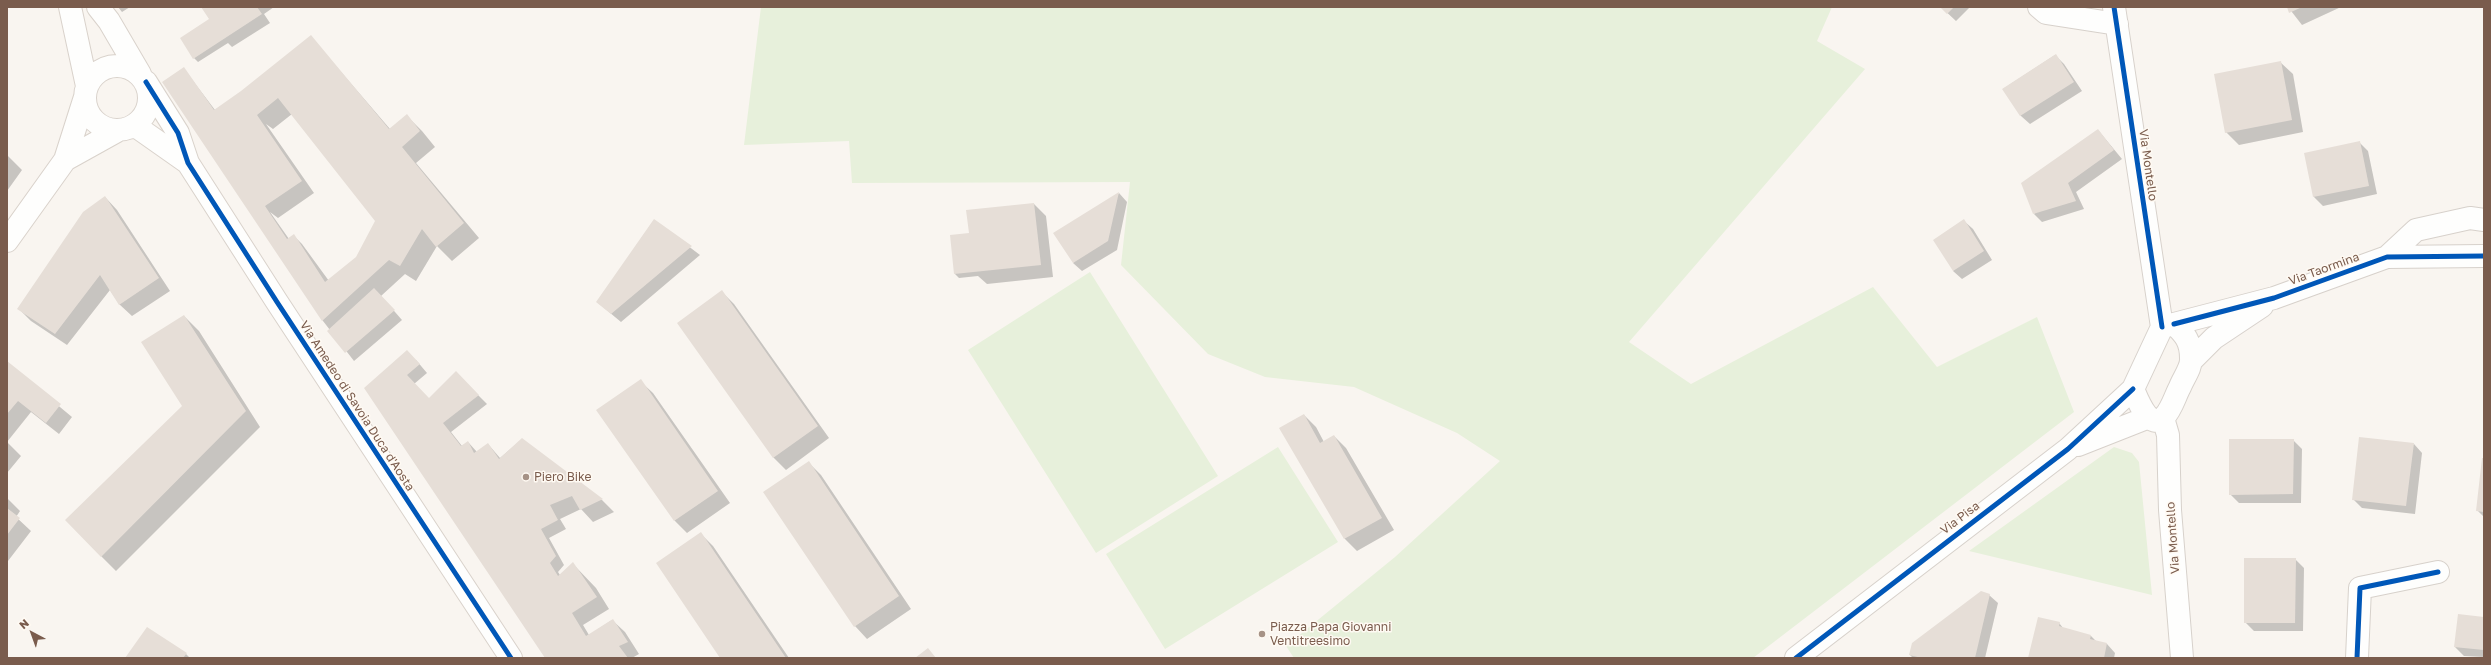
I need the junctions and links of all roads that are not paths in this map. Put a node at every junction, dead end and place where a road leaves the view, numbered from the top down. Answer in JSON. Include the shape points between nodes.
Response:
{"nodes":[{"id":1,"x":70,"y":7,"type":"edge"},
{"id":2,"x":98,"y":7,"type":"edge"},
{"id":3,"x":2040,"y":7,"type":"edge"},
{"id":4,"x":2116,"y":15,"type":"edge"},
{"id":5,"x":143,"y":78,"type":"junction"},
{"id":6,"x":86,"y":91,"type":"junction"},
{"id":7,"x":127,"y":128,"type":"junction"},
{"id":8,"x":65,"y":160,"type":"junction"},
{"id":9,"x":188,"y":163,"type":"junction"},
{"id":10,"x":2484,"y":220,"type":"edge"},
{"id":11,"x":7,"y":242,"type":"edge"},
{"id":12,"x":2484,"y":256,"type":"edge"},
{"id":13,"x":2387,"y":257,"type":"junction"},
{"id":14,"x":2274,"y":298,"type":"junction"},
{"id":15,"x":2168,"y":325,"type":"junction"},
{"id":16,"x":2192,"y":360,"type":"junction"},
{"id":17,"x":2133,"y":389,"type":"junction"},
{"id":18,"x":2156,"y":418,"type":"junction"},
{"id":19,"x":2068,"y":449,"type":"junction"},
{"id":20,"x":2438,"y":572,"type":"dead end"},
{"id":21,"x":511,"y":658,"type":"edge"},
{"id":22,"x":1796,"y":658,"type":"edge"},
{"id":23,"x":2182,"y":658,"type":"edge"},
{"id":24,"x":2357,"y":658,"type":"edge"}],
"edges":[{"from":1,"to":6,"type":"street"},
{"from":2,"to":5,"type":"street"},
{"from":3,"to":4,"type":"street","via":[[2046,12]]},
{"from":4,"to":15,"type":"street","name":"Via Montello"},
{"from":5,"to":6,"type":"street","via":[[121,65],[110,66],[100,70]]},
{"from":5,"to":7,"type":"street","via":[[149,91],[148,106],[141,119]]},
{"from":5,"to":9,"type":"street","via":[[178,133]]},
{"from":6,"to":7,"type":"street","via":[[86,108],[99,124],[109,129]]},
{"from":6,"to":8,"type":"street"},
{"from":7,"to":8,"type":"street"},
{"from":7,"to":9,"type":"street"},
{"from":8,"to":11,"type":"street"},
{"from":9,"to":21,"type":"street","name":"Via Amedeo di Savoia Duca d'Aosta"},
{"from":10,"to":13,"type":"street","name":"Via Taormina","via":[[2470,218],[2416,230]]},
{"from":12,"to":13,"type":"street","name":"Via Taormina"},
{"from":13,"to":14,"type":"street","name":"Via Taormina"},
{"from":14,"to":15,"type":"street","name":"Via Taormina"},
{"from":14,"to":16,"type":"street","name":"Via Taormina","via":[[2214,338]]},
{"from":15,"to":16,"type":"street","via":[[2186,336]]},
{"from":15,"to":17,"type":"street"},
{"from":16,"to":18,"type":"street","via":[[2169,410]]},
{"from":17,"to":18,"type":"street","via":[[2139,406]]},
{"from":17,"to":19,"type":"street","name":"Via Pisa"},
{"from":18,"to":19,"type":"street","name":"Via Pisa"},
{"from":18,"to":23,"type":"street","name":"Via Montello","via":[[2168,435],[2170,510]]},
{"from":19,"to":22,"type":"street","name":"Via Pisa"},
{"from":20,"to":24,"type":"street","via":[[2360,588]]}]}
